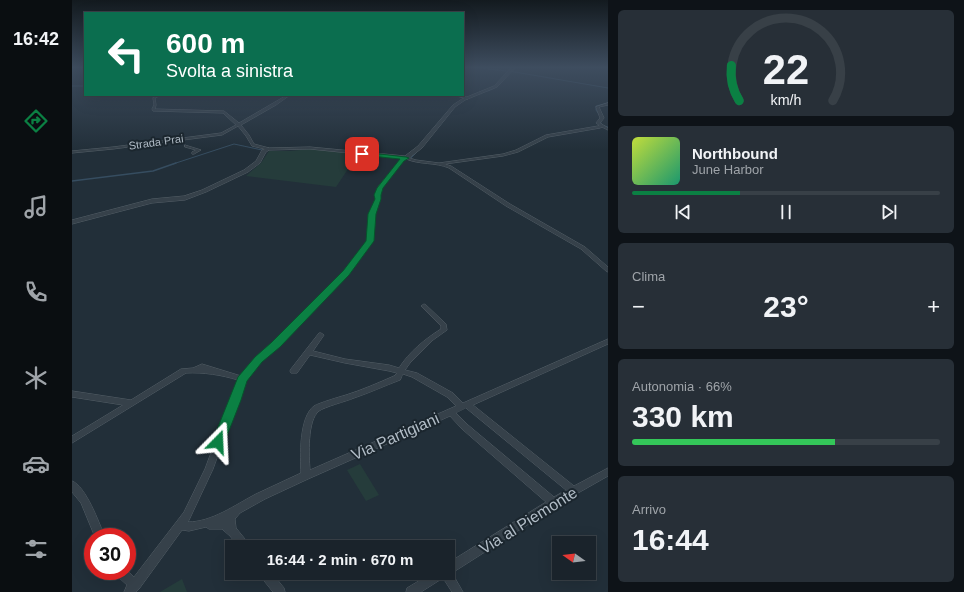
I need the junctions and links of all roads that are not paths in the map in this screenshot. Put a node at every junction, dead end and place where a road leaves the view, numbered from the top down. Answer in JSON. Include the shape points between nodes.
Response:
{"nodes":[{"id":1,"x":473,"y":95,"type":"edge"},
{"id":2,"x":158,"y":96,"type":"edge"},
{"id":3,"x":287,"y":96,"type":"edge"},
{"id":4,"x":459,"y":96,"type":"edge"},
{"id":5,"x":468,"y":98,"type":"junction"},
{"id":6,"x":608,"y":104,"type":"edge"},
{"id":7,"x":237,"y":125,"type":"junction"},
{"id":8,"x":600,"y":125,"type":"junction"},
{"id":9,"x":608,"y":129,"type":"edge"},
{"id":10,"x":186,"y":146,"type":"dead end"},
{"id":11,"x":268,"y":149,"type":"junction"},
{"id":12,"x":72,"y":152,"type":"edge"},
{"id":13,"x":193,"y":153,"type":"dead end"},
{"id":14,"x":406,"y":158,"type":"junction"},
{"id":15,"x":424,"y":162,"type":"junction"},
{"id":16,"x":440,"y":163,"type":"junction"},
{"id":17,"x":453,"y":169,"type":"junction"},
{"id":18,"x":72,"y":222,"type":"edge"},
{"id":19,"x":608,"y":270,"type":"edge"},
{"id":20,"x":424,"y":306,"type":"dead end"},
{"id":21,"x":321,"y":335,"type":"dead end"},
{"id":22,"x":608,"y":341,"type":"edge"},
{"id":23,"x":309,"y":352,"type":"junction"},
{"id":24,"x":294,"y":371,"type":"dead end"},
{"id":25,"x":402,"y":371,"type":"junction"},
{"id":26,"x":242,"y":380,"type":"junction"},
{"id":27,"x":72,"y":394,"type":"edge"},
{"id":28,"x":131,"y":403,"type":"junction"},
{"id":29,"x":464,"y":406,"type":"junction"},
{"id":30,"x":451,"y":412,"type":"junction"},
{"id":31,"x":72,"y":440,"type":"edge"},
{"id":32,"x":608,"y":472,"type":"edge"},
{"id":33,"x":306,"y":475,"type":"junction"},
{"id":34,"x":72,"y":485,"type":"edge"},
{"id":35,"x":574,"y":491,"type":"junction"},
{"id":36,"x":554,"y":503,"type":"junction"},
{"id":37,"x":238,"y":508,"type":"junction"},
{"id":38,"x":181,"y":525,"type":"junction"},
{"id":39,"x":205,"y":525,"type":"junction"},
{"id":40,"x":96,"y":528,"type":"edge"},
{"id":41,"x":231,"y":528,"type":"junction"},
{"id":42,"x":240,"y":540,"type":"edge"},
{"id":43,"x":455,"y":565,"type":"edge"},
{"id":44,"x":271,"y":580,"type":"edge"},
{"id":45,"x":431,"y":580,"type":"edge"},
{"id":46,"x":450,"y":580,"type":"edge"},
{"id":47,"x":132,"y":588,"type":"edge"},
{"id":48,"x":280,"y":592,"type":"edge"},
{"id":49,"x":411,"y":592,"type":"edge"},
{"id":50,"x":458,"y":592,"type":"edge"}],
"edges":[{"from":1,"to":5,"type":"street"},
{"from":2,"to":7,"type":"street","via":[[154,98],[154,110],[220,111]]},
{"from":3,"to":7,"type":"street","name":"Strada Prai"},
{"from":4,"to":5,"type":"street"},
{"from":5,"to":14,"type":"street","via":[[453,106],[422,146]]},
{"from":6,"to":8,"type":"street","via":[[597,107],[602,118],[599,120]]},
{"from":7,"to":11,"type":"street","via":[[253,145]]},
{"from":7,"to":12,"type":"street","name":"Strada Prai","via":[[222,134]]},
{"from":8,"to":9,"type":"street"},
{"from":8,"to":16,"type":"street","via":[[590,130],[548,136],[503,155]]},
{"from":10,"to":13,"type":"street","via":[[199,150]]},
{"from":11,"to":14,"type":"street","via":[[310,148]]},
{"from":11,"to":18,"type":"street","via":[[253,167],[204,191],[185,198],[152,201]]},
{"from":14,"to":15,"type":"street"},
{"from":14,"to":26,"type":"street","via":[[380,188],[372,214],[370,241],[367,246],[346,273],[259,359]]},
{"from":15,"to":16,"type":"street"},
{"from":15,"to":17,"type":"street"},
{"from":16,"to":17,"type":"street"},
{"from":17,"to":19,"type":"street","via":[[508,205],[583,248]]},
{"from":20,"to":25,"type":"street","via":[[444,325],[444,330],[431,338],[407,361]]},
{"from":21,"to":23,"type":"street"},
{"from":22,"to":29,"type":"street","name":"Via Partigiani"},
{"from":23,"to":24,"type":"street"},
{"from":23,"to":25,"type":"street"},
{"from":25,"to":29,"type":"street","via":[[414,375]]},
{"from":25,"to":33,"type":"street","via":[[397,378],[314,411],[308,425],[305,444]]},
{"from":26,"to":28,"type":"street","via":[[225,374],[184,371]]},
{"from":26,"to":38,"type":"street","via":[[209,469]]},
{"from":27,"to":28,"type":"street"},
{"from":28,"to":31,"type":"street"},
{"from":29,"to":30,"type":"street","name":"Via Partigiani"},
{"from":29,"to":35,"type":"street"},
{"from":30,"to":33,"type":"street","name":"Via Partigiani"},
{"from":30,"to":36,"type":"street"},
{"from":32,"to":35,"type":"street","name":"Via al Piemonte"},
{"from":33,"to":37,"type":"street","name":"Via Partigiani"},
{"from":34,"to":40,"type":"street","via":[[84,500]]},
{"from":35,"to":36,"type":"street","name":"Via al Piemonte"},
{"from":36,"to":43,"type":"street","name":"Via al Piemonte"},
{"from":37,"to":39,"type":"street","name":"Via Partigiani"},
{"from":37,"to":41,"type":"street","via":[[230,518]]},
{"from":38,"to":39,"type":"street","name":"Via Partigiani"},
{"from":38,"to":47,"type":"street"},
{"from":39,"to":41,"type":"street","via":[[221,524]]},
{"from":41,"to":42,"type":"street"},
{"from":44,"to":48,"type":"street"},
{"from":45,"to":49,"type":"street"},
{"from":46,"to":50,"type":"street"}]}
